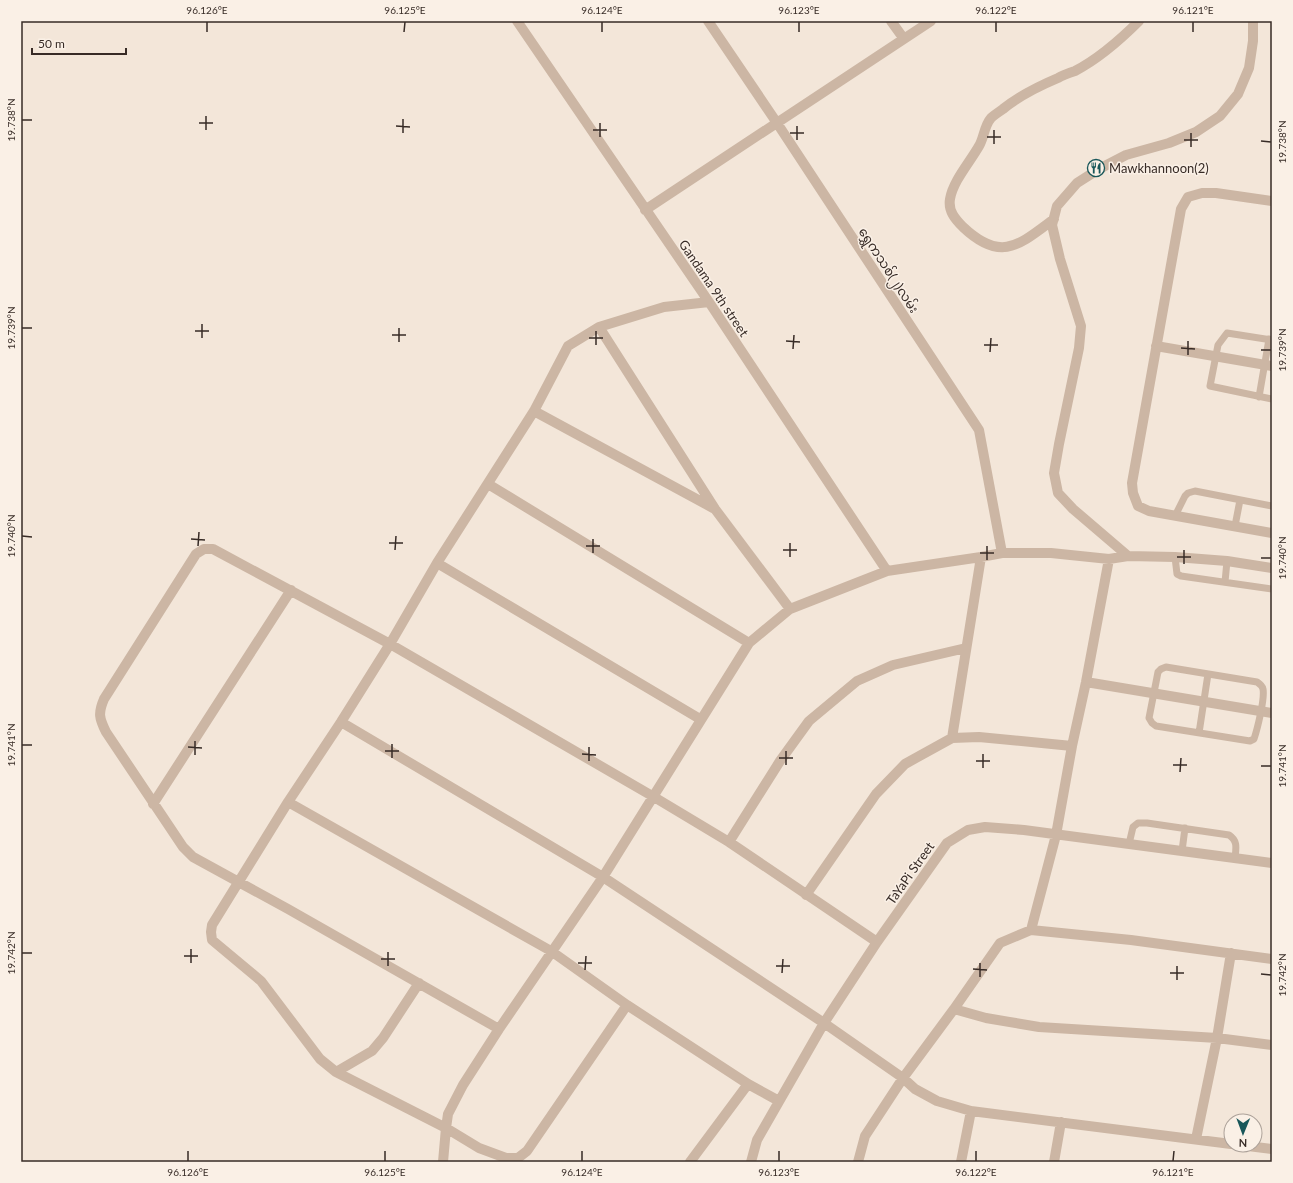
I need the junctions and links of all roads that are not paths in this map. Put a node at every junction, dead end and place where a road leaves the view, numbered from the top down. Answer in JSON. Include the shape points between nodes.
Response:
{"nodes":[{"id":1,"x":517,"y":21,"type":"edge"},
{"id":2,"x":708,"y":21,"type":"edge"},
{"id":3,"x":891,"y":21,"type":"edge"},
{"id":4,"x":931,"y":21,"type":"edge"},
{"id":5,"x":1139,"y":21,"type":"edge"},
{"id":6,"x":1253,"y":21,"type":"edge"},
{"id":7,"x":904,"y":39,"type":"junction"},
{"id":8,"x":777,"y":123,"type":"junction"},
{"id":9,"x":1272,"y":201,"type":"edge"},
{"id":10,"x":645,"y":210,"type":"junction"},
{"id":11,"x":1054,"y":219,"type":"junction"},
{"id":12,"x":709,"y":302,"type":"junction"},
{"id":13,"x":599,"y":327,"type":"junction"},
{"id":14,"x":1271,"y":339,"type":"edge"},
{"id":15,"x":1156,"y":346,"type":"junction"},
{"id":16,"x":1216,"y":357,"type":"junction"},
{"id":17,"x":1269,"y":366,"type":"edge"},
{"id":18,"x":1259,"y":396,"type":"junction"},
{"id":19,"x":1272,"y":399,"type":"edge"},
{"id":20,"x":534,"y":411,"type":"junction"},
{"id":21,"x":488,"y":484,"type":"junction"},
{"id":22,"x":1240,"y":500,"type":"junction"},
{"id":23,"x":1272,"y":506,"type":"edge"},
{"id":24,"x":715,"y":509,"type":"junction"},
{"id":25,"x":1176,"y":516,"type":"junction"},
{"id":26,"x":1235,"y":526,"type":"junction"},
{"id":27,"x":1272,"y":532,"type":"edge"},
{"id":28,"x":1002,"y":553,"type":"junction"},
{"id":29,"x":1128,"y":556,"type":"junction"},
{"id":30,"x":981,"y":557,"type":"junction"},
{"id":31,"x":1175,"y":557,"type":"junction"},
{"id":32,"x":1109,"y":559,"type":"junction"},
{"id":33,"x":1227,"y":561,"type":"junction"},
{"id":34,"x":437,"y":563,"type":"junction"},
{"id":35,"x":1272,"y":568,"type":"edge"},
{"id":36,"x":887,"y":571,"type":"junction"},
{"id":37,"x":1225,"y":582,"type":"junction"},
{"id":38,"x":1272,"y":589,"type":"edge"},
{"id":39,"x":291,"y":590,"type":"junction"},
{"id":40,"x":790,"y":609,"type":"junction"},
{"id":41,"x":749,"y":643,"type":"junction"},
{"id":42,"x":390,"y":644,"type":"junction"},
{"id":43,"x":966,"y":648,"type":"junction"},
{"id":44,"x":1208,"y":674,"type":"junction"},
{"id":45,"x":1086,"y":682,"type":"junction"},
{"id":46,"x":1153,"y":693,"type":"junction"},
{"id":47,"x":1204,"y":702,"type":"junction"},
{"id":48,"x":1260,"y":711,"type":"junction"},
{"id":49,"x":1272,"y":713,"type":"edge"},
{"id":50,"x":700,"y":719,"type":"junction"},
{"id":51,"x":341,"y":722,"type":"junction"},
{"id":52,"x":1199,"y":733,"type":"junction"},
{"id":53,"x":952,"y":738,"type":"junction"},
{"id":54,"x":1072,"y":746,"type":"junction"},
{"id":55,"x":654,"y":797,"type":"junction"},
{"id":56,"x":288,"y":802,"type":"junction"},
{"id":57,"x":153,"y":804,"type":"junction"},
{"id":58,"x":1185,"y":828,"type":"junction"},
{"id":59,"x":1056,"y":835,"type":"junction"},
{"id":60,"x":729,"y":842,"type":"junction"},
{"id":61,"x":1128,"y":844,"type":"junction"},
{"id":62,"x":1182,"y":851,"type":"junction"},
{"id":63,"x":1235,"y":858,"type":"junction"},
{"id":64,"x":1272,"y":863,"type":"edge"},
{"id":65,"x":603,"y":877,"type":"junction"},
{"id":66,"x":239,"y":882,"type":"junction"},
{"id":67,"x":806,"y":895,"type":"junction"},
{"id":68,"x":1031,"y":930,"type":"junction"},
{"id":69,"x":877,"y":942,"type":"junction"},
{"id":70,"x":551,"y":952,"type":"junction"},
{"id":71,"x":1231,"y":953,"type":"junction"},
{"id":72,"x":1272,"y":959,"type":"edge"},
{"id":73,"x":419,"y":983,"type":"junction"},
{"id":74,"x":627,"y":1005,"type":"junction"},
{"id":75,"x":954,"y":1009,"type":"junction"},
{"id":76,"x":824,"y":1023,"type":"junction"},
{"id":77,"x":499,"y":1029,"type":"junction"},
{"id":78,"x":1217,"y":1038,"type":"junction"},
{"id":79,"x":1272,"y":1045,"type":"edge"},
{"id":80,"x":336,"y":1072,"type":"junction"},
{"id":81,"x":903,"y":1078,"type":"junction"},
{"id":82,"x":748,"y":1084,"type":"junction"},
{"id":83,"x":779,"y":1101,"type":"junction"},
{"id":84,"x":971,"y":1111,"type":"junction"},
{"id":85,"x":1061,"y":1122,"type":"junction"},
{"id":86,"x":446,"y":1128,"type":"junction"},
{"id":87,"x":1196,"y":1139,"type":"junction"},
{"id":88,"x":1223,"y":1143,"type":"edge"},
{"id":89,"x":443,"y":1162,"type":"edge"},
{"id":90,"x":690,"y":1162,"type":"edge"},
{"id":91,"x":751,"y":1162,"type":"edge"},
{"id":92,"x":858,"y":1162,"type":"edge"},
{"id":93,"x":961,"y":1162,"type":"edge"},
{"id":94,"x":1054,"y":1162,"type":"edge"}],
"edges":[{"from":1,"to":10,"type":"street","name":"Gandama 9th street"},
{"from":2,"to":8,"type":"street","name":"ရွှေကသစ်(၂)လမ်း"},
{"from":3,"to":7,"type":"street"},
{"from":4,"to":7,"type":"street"},
{"from":5,"to":11,"type":"street","via":[[1095,58],[1075,71],[1013,101],[991,119],[982,142],[950,198],[954,219],[980,242],[999,248],[1022,243]]},
{"from":6,"to":11,"type":"street","via":[[1249,68],[1238,94],[1220,116],[1196,132],[1169,143],[1126,155],[1098,169],[1077,183],[1058,206]]},
{"from":7,"to":8,"type":"street"},
{"from":8,"to":10,"type":"street"},
{"from":8,"to":28,"type":"street","name":"ရွှေကသစ်(၂)လမ်း","via":[[979,430]]},
{"from":9,"to":15,"type":"street","via":[[1216,192],[1188,197],[1181,209]]},
{"from":10,"to":12,"type":"street","name":"Gandama 9th street"},
{"from":11,"to":29,"type":"street","via":[[1052,225],[1060,259],[1081,326],[1079,348],[1054,473],[1055,480],[1058,493],[1073,509]]},
{"from":12,"to":13,"type":"street","via":[[664,307]]},
{"from":12,"to":36,"type":"street","name":"Gandama 9th street"},
{"from":13,"to":20,"type":"street","via":[[568,346]]},
{"from":13,"to":24,"type":"street"},
{"from":14,"to":16,"type":"lane","via":[[1227,333],[1218,345]]},
{"from":14,"to":17,"type":"lane"},
{"from":15,"to":16,"type":"street"},
{"from":15,"to":25,"type":"street","via":[[1132,483],[1133,493],[1138,506],[1149,511]]},
{"from":16,"to":17,"type":"street"},
{"from":16,"to":18,"type":"lane","via":[[1210,386]]},
{"from":17,"to":18,"type":"lane"},
{"from":18,"to":19,"type":"lane"},
{"from":20,"to":21,"type":"street"},
{"from":20,"to":24,"type":"street"},
{"from":21,"to":34,"type":"street"},
{"from":21,"to":41,"type":"street"},
{"from":22,"to":23,"type":"lane"},
{"from":22,"to":25,"type":"lane","via":[[1195,491],[1185,496]]},
{"from":22,"to":26,"type":"lane"},
{"from":24,"to":40,"type":"street"},
{"from":25,"to":26,"type":"street"},
{"from":26,"to":27,"type":"street"},
{"from":28,"to":30,"type":"street"},
{"from":28,"to":32,"type":"street"},
{"from":29,"to":31,"type":"street"},
{"from":29,"to":32,"type":"street"},
{"from":30,"to":36,"type":"street"},
{"from":30,"to":43,"type":"street"},
{"from":31,"to":33,"type":"street"},
{"from":31,"to":37,"type":"lane","via":[[1177,574],[1181,576]]},
{"from":32,"to":45,"type":"street"},
{"from":33,"to":35,"type":"street"},
{"from":33,"to":37,"type":"lane"},
{"from":34,"to":42,"type":"street"},
{"from":34,"to":50,"type":"street"},
{"from":36,"to":40,"type":"street"},
{"from":37,"to":38,"type":"lane"},
{"from":39,"to":42,"type":"street"},
{"from":39,"to":57,"type":"street"},
{"from":39,"to":57,"type":"street","via":[[214,549],[204,549],[196,554],[104,698],[99,710],[106,732]]},
{"from":40,"to":41,"type":"street"},
{"from":41,"to":50,"type":"street"},
{"from":42,"to":51,"type":"street"},
{"from":42,"to":55,"type":"street"},
{"from":43,"to":53,"type":"street"},
{"from":43,"to":60,"type":"street","via":[[893,666],[851,686],[809,721],[780,760]]},
{"from":44,"to":46,"type":"lane","via":[[1166,667],[1158,672]]},
{"from":44,"to":47,"type":"lane"},
{"from":44,"to":48,"type":"lane","via":[[1262,685]]},
{"from":45,"to":46,"type":"street"},
{"from":45,"to":54,"type":"street"},
{"from":46,"to":47,"type":"street"},
{"from":46,"to":52,"type":"lane","via":[[1149,718],[1152,723],[1156,726]]},
{"from":47,"to":48,"type":"street"},
{"from":47,"to":52,"type":"lane"},
{"from":48,"to":49,"type":"street"},
{"from":48,"to":52,"type":"lane","via":[[1256,734],[1250,741]]},
{"from":50,"to":55,"type":"street"},
{"from":51,"to":56,"type":"street"},
{"from":51,"to":65,"type":"street"},
{"from":53,"to":54,"type":"street","via":[[979,737]]},
{"from":53,"to":67,"type":"street","via":[[905,764],[876,794]]},
{"from":54,"to":59,"type":"street"},
{"from":55,"to":60,"type":"street"},
{"from":55,"to":65,"type":"street"},
{"from":56,"to":66,"type":"street"},
{"from":56,"to":70,"type":"street"},
{"from":57,"to":66,"type":"street","via":[[193,857]]},
{"from":58,"to":61,"type":"lane","via":[[1138,823],[1133,827]]},
{"from":58,"to":62,"type":"lane"},
{"from":58,"to":63,"type":"lane","via":[[1234,838]]},
{"from":59,"to":61,"type":"street","name":"TaYaPi Street"},
{"from":59,"to":68,"type":"street"},
{"from":59,"to":69,"type":"street","name":"TaYaPi Street","via":[[984,827],[968,830],[947,843]]},
{"from":60,"to":67,"type":"street"},
{"from":61,"to":62,"type":"street","name":"TaYaPi Street"},
{"from":62,"to":63,"type":"street","name":"TaYaPi Street"},
{"from":63,"to":64,"type":"street","name":"TaYaPi Street"},
{"from":65,"to":70,"type":"street"},
{"from":65,"to":76,"type":"street"},
{"from":66,"to":73,"type":"street"},
{"from":66,"to":80,"type":"street","via":[[212,925],[212,940],[261,981],[320,1059]]},
{"from":67,"to":69,"type":"street"},
{"from":68,"to":71,"type":"street"},
{"from":68,"to":75,"type":"street","via":[[1000,943]]},
{"from":69,"to":76,"type":"street","name":"TaYaPi Street"},
{"from":70,"to":74,"type":"street"},
{"from":70,"to":77,"type":"street"},
{"from":71,"to":72,"type":"street"},
{"from":71,"to":78,"type":"street"},
{"from":73,"to":77,"type":"street"},
{"from":73,"to":80,"type":"street","via":[[372,1051]]},
{"from":74,"to":82,"type":"street"},
{"from":74,"to":86,"type":"street","via":[[518,1158],[506,1158],[479,1148]]},
{"from":75,"to":78,"type":"street","via":[[986,1018],[1039,1027]]},
{"from":75,"to":81,"type":"street"},
{"from":76,"to":81,"type":"street"},
{"from":76,"to":83,"type":"street","name":"TaYaPi Street"},
{"from":77,"to":86,"type":"street","via":[[463,1085],[448,1114]]},
{"from":78,"to":79,"type":"street"},
{"from":78,"to":87,"type":"street"},
{"from":80,"to":86,"type":"street"},
{"from":81,"to":84,"type":"street","via":[[937,1101]]},
{"from":81,"to":92,"type":"street","via":[[865,1136]]},
{"from":82,"to":83,"type":"street"},
{"from":82,"to":90,"type":"street"},
{"from":83,"to":91,"type":"street","name":"TaYaPi Street","via":[[757,1140]]},
{"from":84,"to":85,"type":"street"},
{"from":84,"to":93,"type":"street"},
{"from":85,"to":87,"type":"street"},
{"from":85,"to":94,"type":"street"},
{"from":86,"to":89,"type":"street"},
{"from":87,"to":88,"type":"street"}]}
